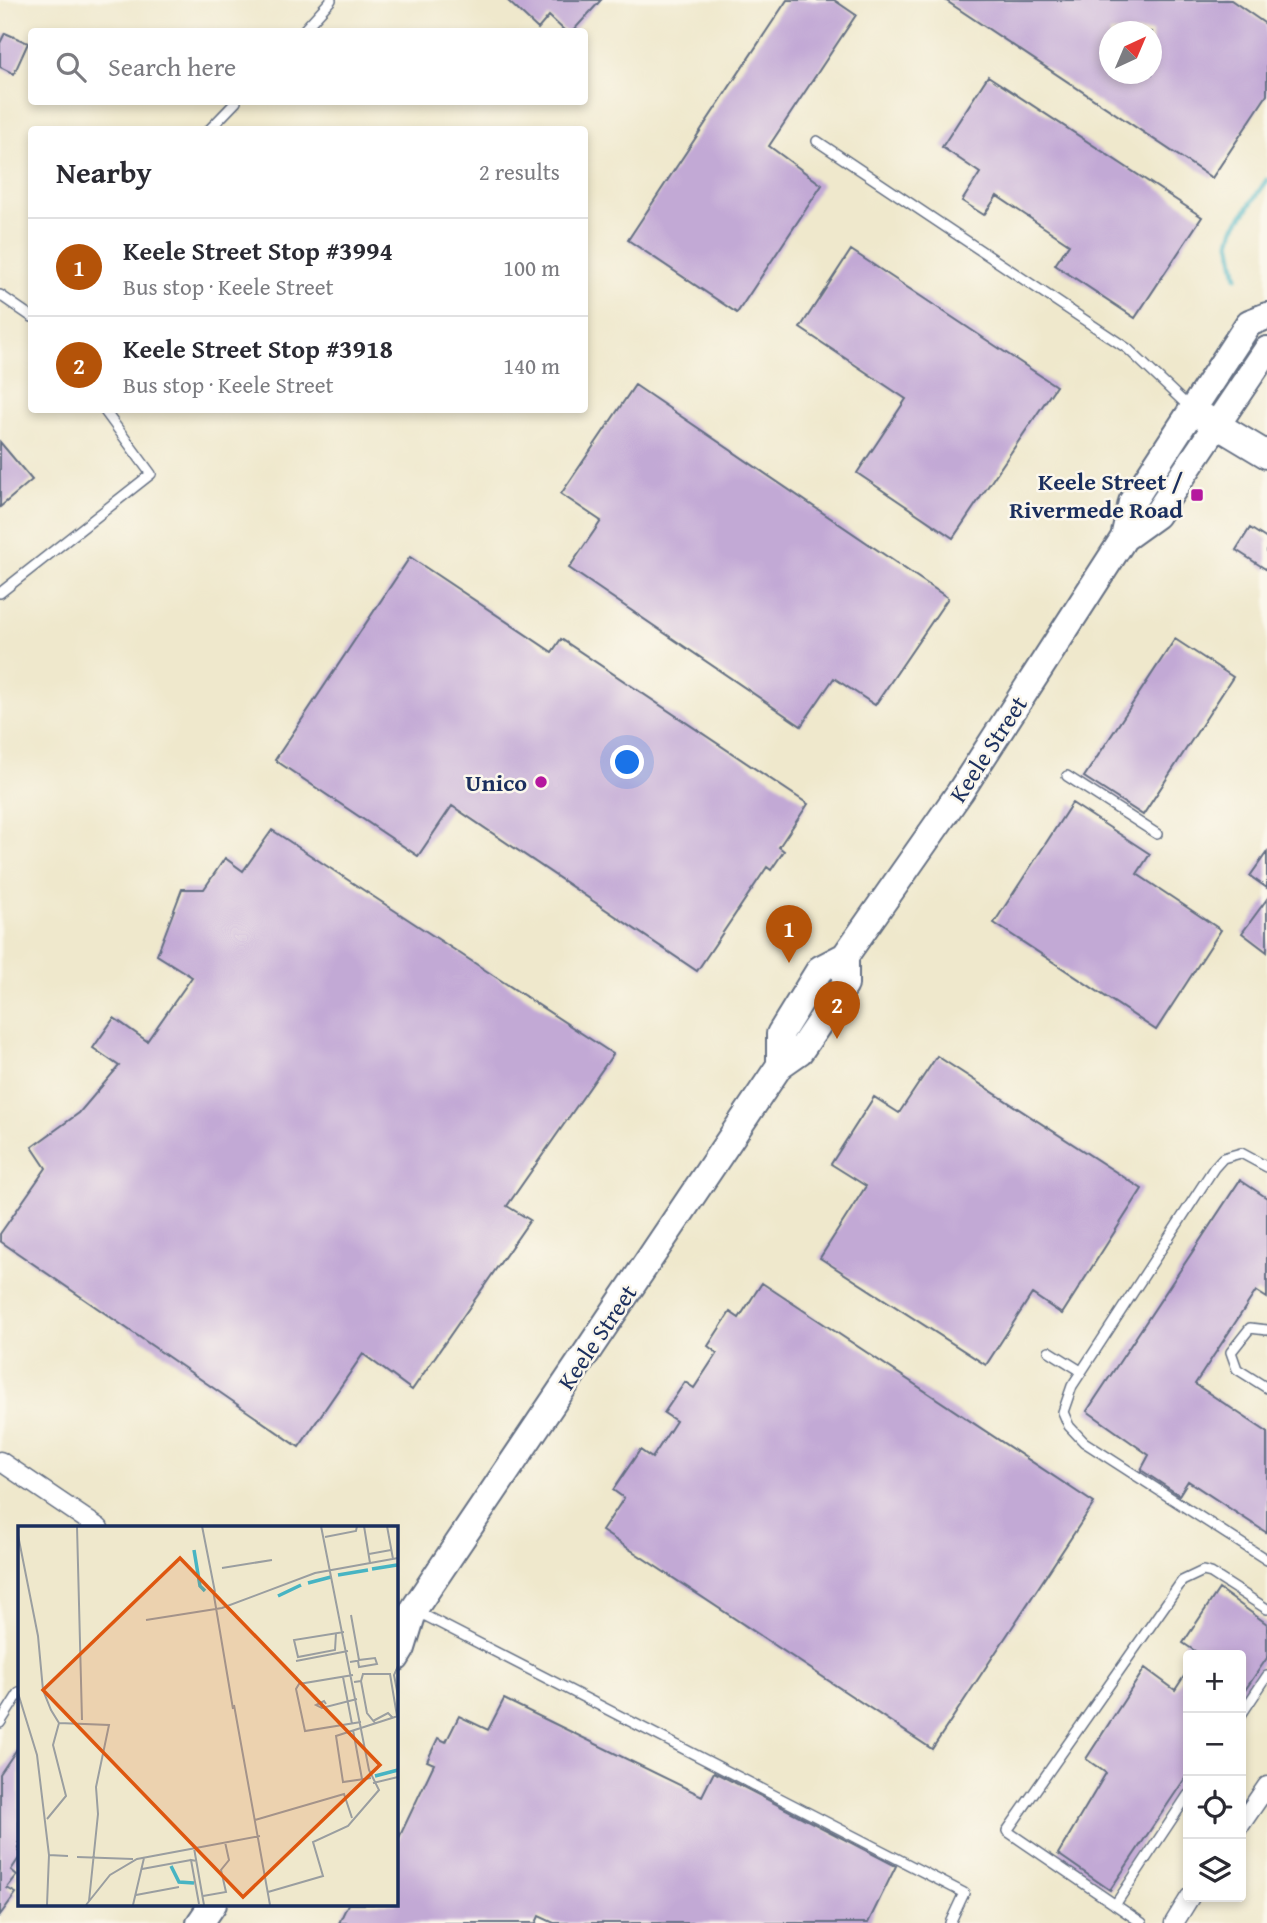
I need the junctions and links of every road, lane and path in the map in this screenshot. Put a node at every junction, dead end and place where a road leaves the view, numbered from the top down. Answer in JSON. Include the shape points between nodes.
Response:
{"nodes":[{"id":1,"x":331,"y":0,"type":"edge"},
{"id":2,"x":306,"y":28,"type":"edge"},
{"id":3,"x":233,"y":105,"type":"edge"},
{"id":4,"x":213,"y":126,"type":"edge"},
{"id":5,"x":817,"y":141,"type":"dead end"},
{"id":6,"x":0,"y":295,"type":"edge"},
{"id":7,"x":28,"y":314,"type":"edge"},
{"id":8,"x":1267,"y":316,"type":"edge"},
{"id":9,"x":1267,"y":350,"type":"edge"},
{"id":10,"x":1191,"y":409,"type":"junction"},
{"id":11,"x":106,"y":413,"type":"edge"},
{"id":12,"x":1215,"y":425,"type":"junction"},
{"id":13,"x":1267,"y":455,"type":"edge"},
{"id":14,"x":1124,"y":538,"type":"junction"},
{"id":15,"x":0,"y":593,"type":"edge"},
{"id":16,"x":1067,"y":776,"type":"dead end"},
{"id":17,"x":1157,"y":834,"type":"dead end"},
{"id":18,"x":1267,"y":1167,"type":"edge"},
{"id":19,"x":1267,"y":1330,"type":"edge"},
{"id":20,"x":1049,"y":1351,"type":"dead end"},
{"id":21,"x":1082,"y":1371,"type":"junction"},
{"id":22,"x":1267,"y":1388,"type":"edge"},
{"id":23,"x":0,"y":1461,"type":"edge"},
{"id":24,"x":96,"y":1526,"type":"edge"},
{"id":25,"x":1267,"y":1560,"type":"edge"},
{"id":26,"x":1267,"y":1609,"type":"edge"},
{"id":27,"x":405,"y":1614,"type":"edge"},
{"id":28,"x":397,"y":1656,"type":"edge"},
{"id":29,"x":1267,"y":1676,"type":"edge"},
{"id":30,"x":18,"y":1695,"type":"edge"},
{"id":31,"x":1242,"y":1713,"type":"edge"},
{"id":32,"x":0,"y":1723,"type":"edge"},
{"id":33,"x":1267,"y":1786,"type":"edge"},
{"id":34,"x":1183,"y":1803,"type":"edge"},
{"id":35,"x":1246,"y":1817,"type":"edge"},
{"id":36,"x":1187,"y":1902,"type":"edge"},
{"id":37,"x":1115,"y":1905,"type":"junction"},
{"id":38,"x":212,"y":1906,"type":"edge"},
{"id":39,"x":200,"y":1923,"type":"edge"},
{"id":40,"x":950,"y":1923,"type":"edge"},
{"id":41,"x":1142,"y":1923,"type":"edge"},
{"id":42,"x":1174,"y":1923,"type":"edge"}],
"edges":[{"from":1,"to":2,"type":"lane"},
{"from":3,"to":4,"type":"lane"},
{"from":5,"to":10,"type":"lane","via":[[1128,349]]},
{"from":6,"to":7,"type":"lane"},
{"from":8,"to":10,"type":"main road","name":"Keele Street","via":[[1249,323]]},
{"from":9,"to":12,"type":"main road","name":"Keele Street"},
{"from":10,"to":12,"type":"main road"},
{"from":10,"to":14,"type":"main road","name":"Keele Street","via":[[1132,502]]},
{"from":11,"to":15,"type":"lane","via":[[151,474]]},
{"from":12,"to":13,"type":"main road"},
{"from":12,"to":14,"type":"main road","name":"Keele Street","via":[[1156,516]]},
{"from":14,"to":27,"type":"main road","name":"Keele Street","via":[[960,792],[845,956],[845,985],[800,1051],[780,1065]]},
{"from":16,"to":17,"type":"lane"},
{"from":18,"to":21,"type":"lane","via":[[1241,1153],[1223,1158],[1214,1167]]},
{"from":19,"to":22,"type":"lane","via":[[1250,1328],[1231,1352],[1237,1369]]},
{"from":20,"to":21,"type":"lane"},
{"from":21,"to":25,"type":"lane","via":[[1063,1412],[1084,1442]]},
{"from":23,"to":24,"type":"street"},
{"from":26,"to":37,"type":"lane","via":[[1211,1573],[1203,1571],[1182,1581],[1007,1831]]},
{"from":27,"to":28,"type":"main road","name":"Keele Street"},
{"from":27,"to":40,"type":"lane","via":[[964,1893]]},
{"from":29,"to":31,"type":"lane"},
{"from":30,"to":32,"type":"lane"},
{"from":33,"to":35,"type":"street"},
{"from":34,"to":37,"type":"lane"},
{"from":36,"to":42,"type":"street"},
{"from":37,"to":41,"type":"lane"},
{"from":38,"to":39,"type":"main road"}]}
